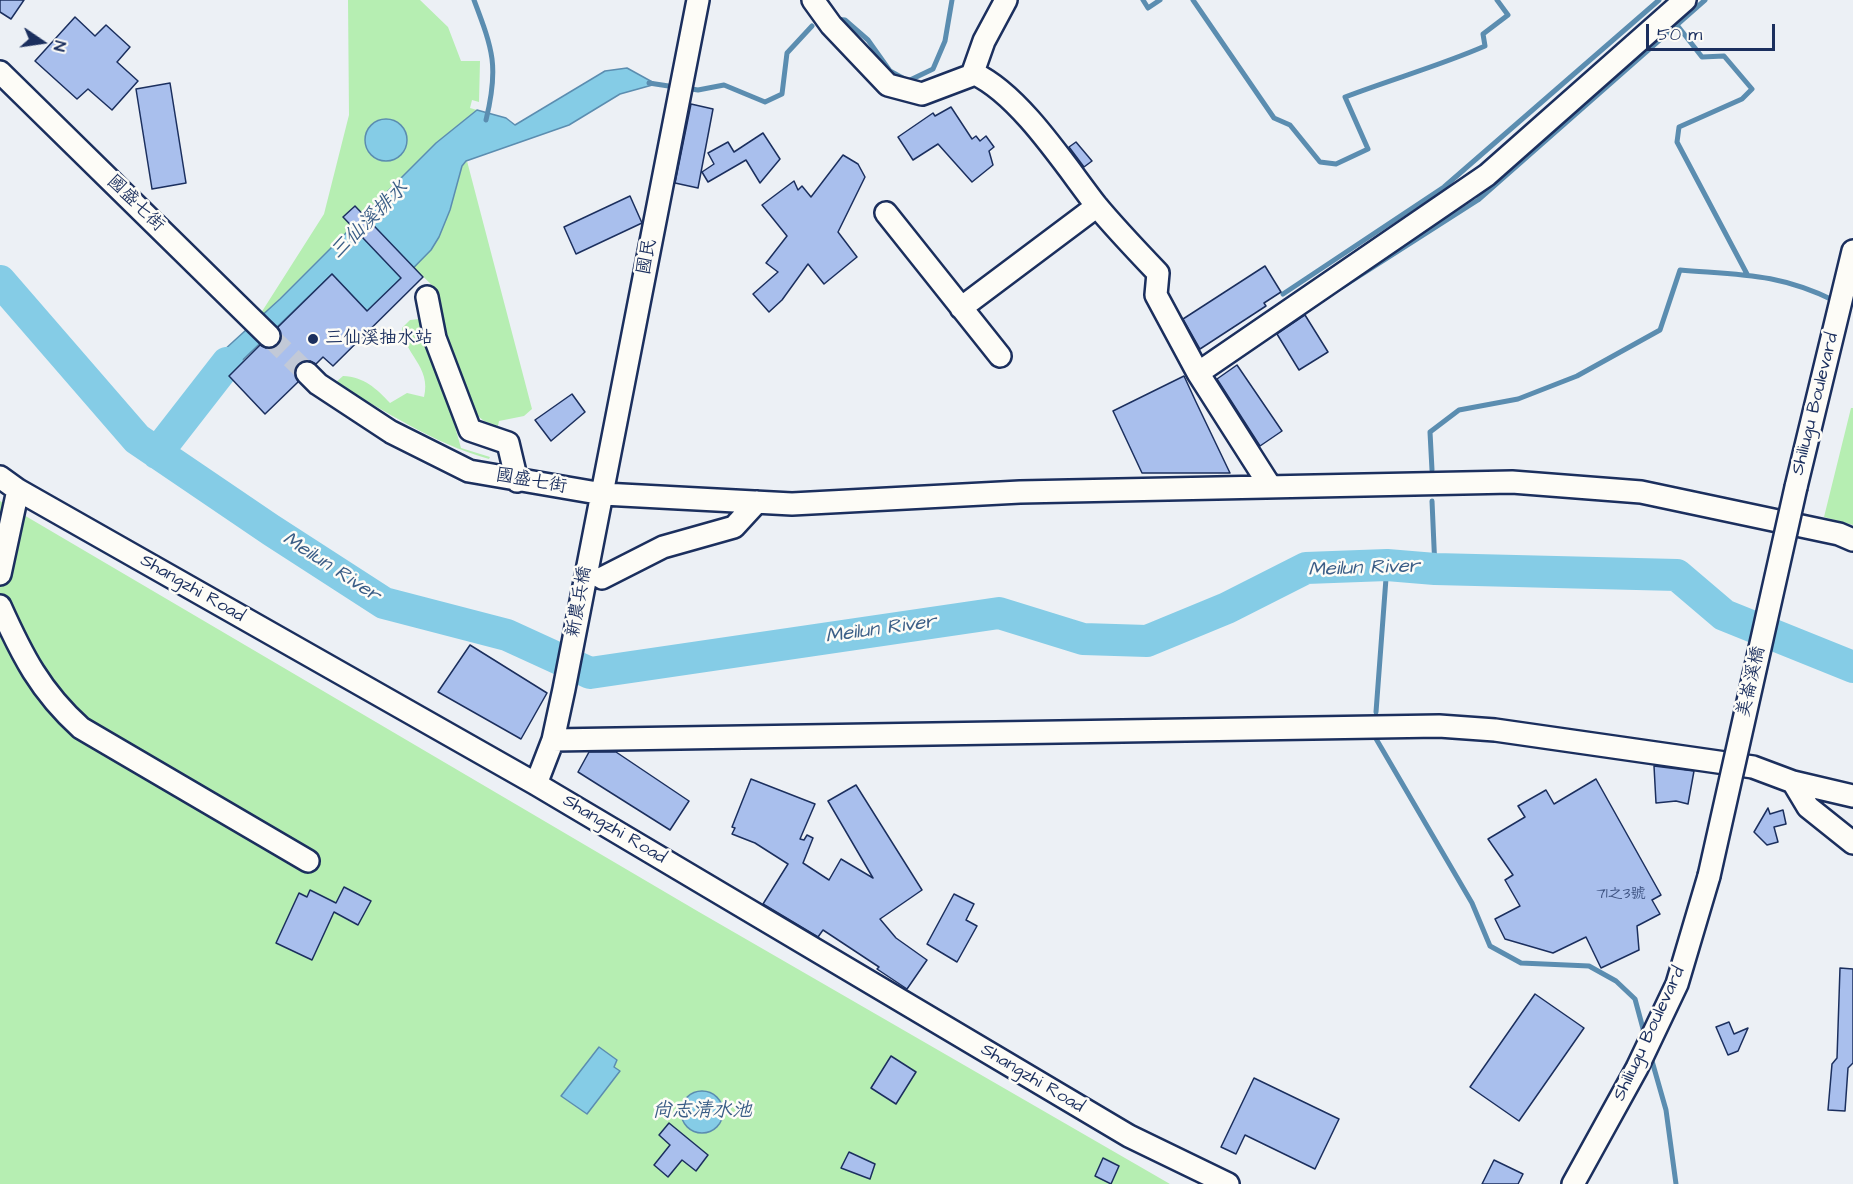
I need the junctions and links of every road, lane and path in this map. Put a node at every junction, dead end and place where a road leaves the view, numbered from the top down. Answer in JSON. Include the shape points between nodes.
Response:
{"nodes":[{"id":1,"x":698,"y":0,"type":"edge"},
{"id":2,"x":813,"y":0,"type":"edge"},
{"id":3,"x":1006,"y":0,"type":"edge"},
{"id":4,"x":1685,"y":0,"type":"edge"},
{"id":5,"x":0,"y":72,"type":"edge"},
{"id":6,"x":972,"y":75,"type":"junction"},
{"id":7,"x":1097,"y":206,"type":"junction"},
{"id":8,"x":886,"y":213,"type":"dead end"},
{"id":9,"x":1853,"y":251,"type":"edge"},
{"id":10,"x":427,"y":297,"type":"dead end"},
{"id":11,"x":961,"y":308,"type":"junction"},
{"id":12,"x":269,"y":336,"type":"tunnel mouth"},
{"id":13,"x":1000,"y":356,"type":"dead end"},
{"id":14,"x":307,"y":373,"type":"tunnel mouth"},
{"id":15,"x":1198,"y":373,"type":"junction"},
{"id":16,"x":0,"y":477,"type":"edge"},
{"id":17,"x":518,"y":481,"type":"junction"},
{"id":18,"x":1270,"y":486,"type":"junction"},
{"id":19,"x":1796,"y":487,"type":"joint"},
{"id":20,"x":18,"y":490,"type":"junction"},
{"id":21,"x":603,"y":494,"type":"junction"},
{"id":22,"x":757,"y":502,"type":"junction"},
{"id":23,"x":596,"y":514,"type":"joint"},
{"id":24,"x":1853,"y":540,"type":"edge"},
{"id":25,"x":0,"y":574,"type":"edge"},
{"id":26,"x":602,"y":578,"type":"dead end"},
{"id":27,"x":0,"y":606,"type":"edge"},
{"id":28,"x":553,"y":740,"type":"junction"},
{"id":29,"x":1793,"y":782,"type":"junction"},
{"id":30,"x":536,"y":784,"type":"junction"},
{"id":31,"x":1853,"y":796,"type":"edge"},
{"id":32,"x":1853,"y":843,"type":"edge"},
{"id":33,"x":308,"y":861,"type":"dead end"},
{"id":34,"x":1709,"y":876,"type":"joint"},
{"id":35,"x":1228,"y":1184,"type":"edge"},
{"id":36,"x":1573,"y":1184,"type":"edge"}],
"edges":[{"from":1,"to":21,"type":"street","name":"國民"},
{"from":2,"to":6,"type":"street","via":[[831,25],[888,85],[922,94]]},
{"from":3,"to":6,"type":"street","via":[[984,41]]},
{"from":4,"to":15,"type":"street","via":[[1487,175]]},
{"from":5,"to":12,"type":"street","name":"國盛七街"},
{"from":6,"to":7,"type":"street","via":[[1001,90],[1052,146]]},
{"from":7,"to":11,"type":"street"},
{"from":7,"to":15,"type":"street","via":[[1158,273],[1156,295]]},
{"from":8,"to":11,"type":"street"},
{"from":9,"to":19,"type":"street","name":"Shiliugu Boulevard"},
{"from":10,"to":17,"type":"street","via":[[435,338],[470,430],[508,443]]},
{"from":11,"to":13,"type":"street"},
{"from":14,"to":17,"type":"street","name":"國盛七街","via":[[318,384],[424,451],[469,471]]},
{"from":15,"to":18,"type":"street"},
{"from":16,"to":20,"type":"street","name":"Shangzhi Road"},
{"from":17,"to":21,"type":"street","name":"國盛七街"},
{"from":18,"to":22,"type":"street","name":"國盛七街","via":[[1020,492],[792,504]]},
{"from":18,"to":24,"type":"street","name":"國盛七街","via":[[1512,482],[1641,492]]},
{"from":19,"to":34,"type":"street","name":"美崙溪橋","bridge":true},
{"from":20,"to":25,"type":"street"},
{"from":20,"to":30,"type":"street","name":"Shangzhi Road"},
{"from":21,"to":22,"type":"street","name":"國盛七街"},
{"from":21,"to":23,"type":"street","name":"國民"},
{"from":22,"to":26,"type":"street","via":[[734,527],[663,547]]},
{"from":23,"to":28,"type":"street","name":"新農兵橋"},
{"from":27,"to":33,"type":"street","via":[[25,662],[58,708],[81,728]]},
{"from":28,"to":29,"type":"street","via":[[1439,726],[1495,730],[1753,767]]},
{"from":28,"to":30,"type":"street","name":"新農兵橋"},
{"from":29,"to":31,"type":"street"},
{"from":29,"to":32,"type":"street","via":[[1808,807]]},
{"from":30,"to":35,"type":"street","name":"Shangzhi Road","via":[[1129,1136]]},
{"from":34,"to":36,"type":"street","name":"Shiliugu Boulevard","via":[[1677,984]]}]}
